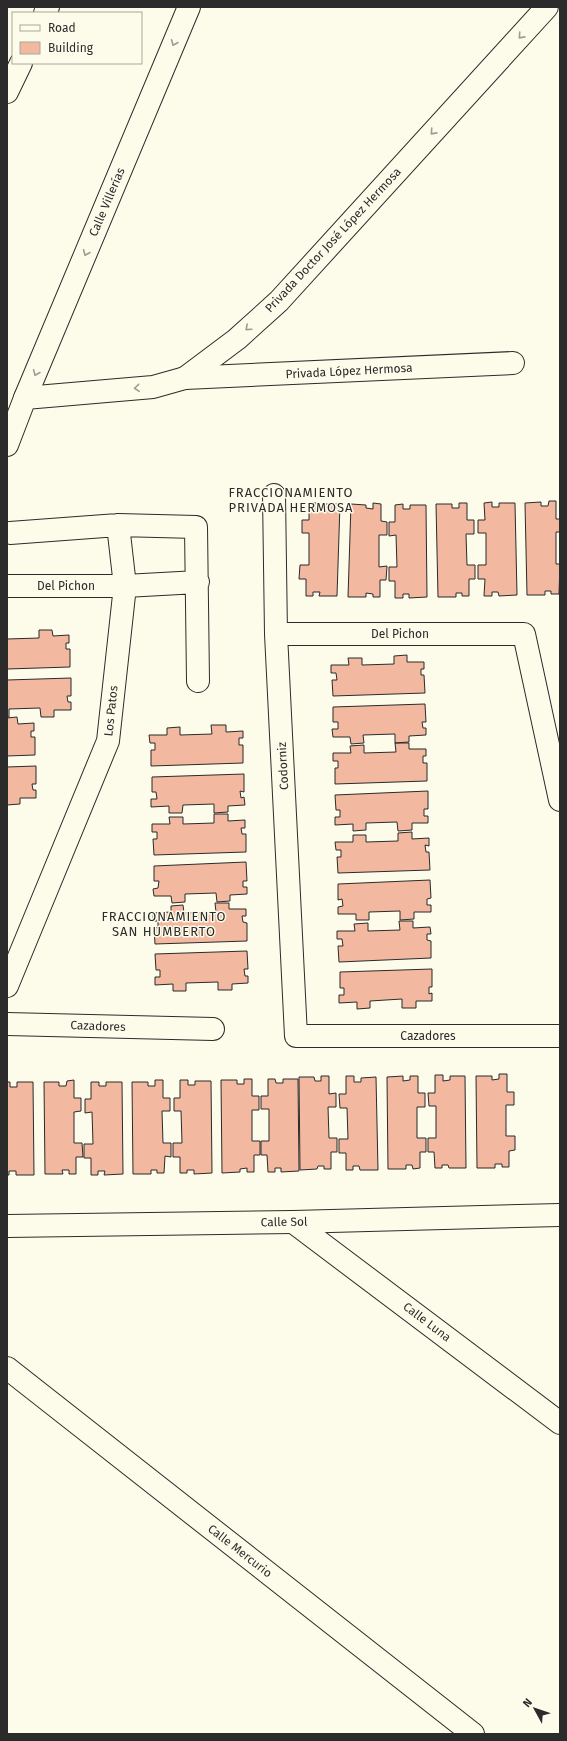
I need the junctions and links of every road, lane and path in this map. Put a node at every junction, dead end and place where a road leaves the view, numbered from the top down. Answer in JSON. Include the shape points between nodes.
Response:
{"nodes":[{"id":1,"x":190,"y":7,"type":"edge"},
{"id":2,"x":547,"y":7,"type":"edge"},
{"id":3,"x":21,"y":64,"type":"edge"},
{"id":4,"x":7,"y":92,"type":"edge"},
{"id":5,"x":513,"y":363,"type":"dead end"},
{"id":6,"x":184,"y":378,"type":"junction"},
{"id":7,"x":26,"y":398,"type":"junction"},
{"id":8,"x":7,"y":445,"type":"edge"},
{"id":9,"x":274,"y":495,"type":"dead end"},
{"id":10,"x":118,"y":525,"type":"junction"},
{"id":11,"x":10,"y":533,"type":"dead end"},
{"id":12,"x":198,"y":582,"type":"junction"},
{"id":13,"x":7,"y":586,"type":"edge"},
{"id":14,"x":125,"y":586,"type":"junction"},
{"id":15,"x":276,"y":634,"type":"junction"},
{"id":16,"x":198,"y":681,"type":"dead end"},
{"id":17,"x":560,"y":800,"type":"edge"},
{"id":18,"x":7,"y":986,"type":"edge"},
{"id":19,"x":7,"y":1024,"type":"edge"},
{"id":20,"x":213,"y":1029,"type":"dead end"},
{"id":21,"x":296,"y":1036,"type":"joint"},
{"id":22,"x":560,"y":1036,"type":"edge"},
{"id":23,"x":560,"y":1215,"type":"edge"},
{"id":24,"x":294,"y":1222,"type":"junction"},
{"id":25,"x":7,"y":1226,"type":"edge"},
{"id":26,"x":7,"y":1368,"type":"edge"},
{"id":27,"x":560,"y":1422,"type":"edge"},
{"id":28,"x":473,"y":1734,"type":"edge"}],
"edges":[{"from":1,"to":7,"type":"street","name":"Calle Villerías","one_way":true},
{"from":2,"to":6,"type":"street","name":"Privada Doctor José López Hermosa","one_way":true,"via":[[278,301],[237,339]]},
{"from":3,"to":4,"type":"street"},
{"from":5,"to":6,"type":"street","name":"Privada López Hermosa"},
{"from":6,"to":7,"type":"street","name":"Privada Doctor José López Hermosa","one_way":true,"via":[[153,387]]},
{"from":7,"to":8,"type":"street","name":"Calle Villerías"},
{"from":9,"to":15,"type":"street","name":"Codorniz"},
{"from":10,"to":11,"type":"street"},
{"from":10,"to":12,"type":"street","via":[[196,527]]},
{"from":10,"to":14,"type":"street","name":"Los Patos"},
{"from":12,"to":14,"type":"street","name":"Del Pichon"},
{"from":12,"to":16,"type":"street"},
{"from":13,"to":14,"type":"street","name":"Del Pichon"},
{"from":14,"to":18,"type":"street","name":"Los Patos","via":[[108,741]]},
{"from":15,"to":17,"type":"street","name":"Del Pichon","via":[[524,634]]},
{"from":15,"to":21,"type":"street","name":"Codorniz"},
{"from":19,"to":20,"type":"street","name":"Cazadores"},
{"from":21,"to":22,"type":"street","name":"Cazadores"},
{"from":23,"to":24,"type":"street","name":"Calle Sol"},
{"from":24,"to":25,"type":"street","name":"Calle Sol"},
{"from":24,"to":27,"type":"street","name":"Calle Luna"},
{"from":26,"to":28,"type":"street","name":"Calle Mercurio"}]}
